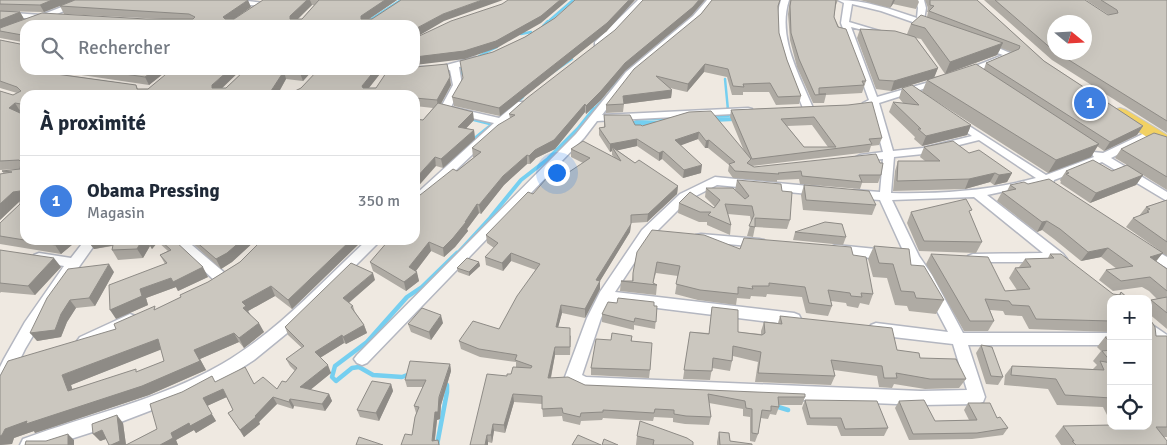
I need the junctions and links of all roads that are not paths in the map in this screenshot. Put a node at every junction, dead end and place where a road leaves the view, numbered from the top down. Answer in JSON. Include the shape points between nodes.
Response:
{"nodes":[{"id":1,"x":87,"y":0,"type":"edge"},
{"id":2,"x":209,"y":0,"type":"edge"},
{"id":3,"x":270,"y":0,"type":"edge"},
{"id":4,"x":642,"y":0,"type":"edge"},
{"id":5,"x":711,"y":0,"type":"edge"},
{"id":6,"x":785,"y":0,"type":"edge"},
{"id":7,"x":847,"y":0,"type":"edge"},
{"id":8,"x":920,"y":0,"type":"edge"},
{"id":9,"x":262,"y":4,"type":"junction"},
{"id":10,"x":0,"y":14,"type":"edge"},
{"id":11,"x":247,"y":15,"type":"edge"},
{"id":12,"x":41,"y":17,"type":"junction"},
{"id":13,"x":60,"y":18,"type":"edge"},
{"id":14,"x":34,"y":20,"type":"edge"},
{"id":15,"x":920,"y":21,"type":"junction"},
{"id":16,"x":845,"y":24,"type":"junction"},
{"id":17,"x":938,"y":28,"type":"edge"},
{"id":18,"x":893,"y":36,"type":"edge"},
{"id":19,"x":974,"y":42,"type":"edge"},
{"id":20,"x":590,"y":51,"type":"edge"},
{"id":21,"x":482,"y":58,"type":"edge"},
{"id":22,"x":454,"y":67,"type":"junction"},
{"id":23,"x":420,"y":70,"type":"edge"},
{"id":24,"x":912,"y":91,"type":"junction"},
{"id":25,"x":530,"y":97,"type":"edge"},
{"id":26,"x":874,"y":101,"type":"junction"},
{"id":27,"x":927,"y":101,"type":"edge"},
{"id":28,"x":855,"y":105,"type":"edge"},
{"id":29,"x":808,"y":108,"type":"edge"},
{"id":30,"x":1111,"y":108,"type":"edge"},
{"id":31,"x":760,"y":110,"type":"edge"},
{"id":32,"x":942,"y":111,"type":"edge"},
{"id":33,"x":593,"y":118,"type":"junction"},
{"id":34,"x":502,"y":122,"type":"junction"},
{"id":35,"x":1151,"y":134,"type":"junction"},
{"id":36,"x":980,"y":137,"type":"junction"},
{"id":37,"x":1167,"y":142,"type":"edge"},
{"id":38,"x":1086,"y":147,"type":"edge"},
{"id":39,"x":889,"y":155,"type":"junction"},
{"id":40,"x":1103,"y":158,"type":"junction"},
{"id":41,"x":853,"y":159,"type":"edge"},
{"id":42,"x":1045,"y":180,"type":"junction"},
{"id":43,"x":1061,"y":191,"type":"edge"},
{"id":44,"x":977,"y":194,"type":"junction"},
{"id":45,"x":420,"y":197,"type":"edge"},
{"id":46,"x":885,"y":197,"type":"junction"},
{"id":47,"x":1167,"y":197,"type":"edge"},
{"id":48,"x":647,"y":233,"type":"junction"},
{"id":49,"x":667,"y":235,"type":"edge"},
{"id":50,"x":686,"y":237,"type":"edge"},
{"id":51,"x":1134,"y":240,"type":"edge"},
{"id":52,"x":88,"y":245,"type":"edge"},
{"id":53,"x":185,"y":245,"type":"edge"},
{"id":54,"x":369,"y":245,"type":"edge"},
{"id":55,"x":775,"y":245,"type":"edge"},
{"id":56,"x":824,"y":249,"type":"edge"},
{"id":57,"x":27,"y":256,"type":"edge"},
{"id":58,"x":913,"y":257,"type":"junction"},
{"id":59,"x":1058,"y":257,"type":"junction"},
{"id":60,"x":931,"y":258,"type":"edge"},
{"id":61,"x":959,"y":259,"type":"edge"},
{"id":62,"x":73,"y":263,"type":"junction"},
{"id":63,"x":1167,"y":263,"type":"edge"},
{"id":64,"x":1073,"y":269,"type":"edge"},
{"id":65,"x":206,"y":286,"type":"edge"},
{"id":66,"x":605,"y":296,"type":"junction"},
{"id":67,"x":147,"y":313,"type":"edge"},
{"id":68,"x":811,"y":321,"type":"edge"},
{"id":69,"x":860,"y":327,"type":"edge"},
{"id":70,"x":958,"y":339,"type":"junction"},
{"id":71,"x":1107,"y":339,"type":"edge"},
{"id":72,"x":74,"y":346,"type":"edge"},
{"id":73,"x":26,"y":359,"type":"edge"},
{"id":74,"x":362,"y":359,"type":"dead end"},
{"id":75,"x":8,"y":364,"type":"junction"},
{"id":76,"x":0,"y":382,"type":"edge"},
{"id":77,"x":29,"y":445,"type":"edge"}],
"edges":[{"from":1,"to":12,"type":"street"},
{"from":2,"to":9,"type":"street"},
{"from":3,"to":9,"type":"street"},
{"from":4,"to":20,"type":"street","via":[[611,34]]},
{"from":5,"to":33,"type":"street","via":[[696,18],[629,74]]},
{"from":6,"to":29,"type":"street","via":[[780,13],[781,30]]},
{"from":7,"to":15,"type":"street"},
{"from":7,"to":16,"type":"street"},
{"from":8,"to":15,"type":"street"},
{"from":9,"to":11,"type":"street"},
{"from":10,"to":12,"type":"street"},
{"from":12,"to":13,"type":"street"},
{"from":12,"to":14,"type":"street"},
{"from":15,"to":17,"type":"street"},
{"from":16,"to":18,"type":"street"},
{"from":16,"to":26,"type":"street"},
{"from":19,"to":24,"type":"street","via":[[1015,55],[976,74],[947,77]]},
{"from":21,"to":22,"type":"street"},
{"from":22,"to":23,"type":"street"},
{"from":22,"to":34,"type":"street","via":[[459,83],[445,109]]},
{"from":24,"to":26,"type":"street"},
{"from":24,"to":27,"type":"street"},
{"from":25,"to":34,"type":"street"},
{"from":26,"to":28,"type":"street"},
{"from":26,"to":39,"type":"street"},
{"from":30,"to":35,"type":"main road"},
{"from":31,"to":33,"type":"street"},
{"from":32,"to":36,"type":"street"},
{"from":33,"to":74,"type":"street","via":[[535,185]]},
{"from":34,"to":45,"type":"street"},
{"from":35,"to":37,"type":"main road"},
{"from":35,"to":40,"type":"street"},
{"from":36,"to":39,"type":"street","via":[[938,148]]},
{"from":36,"to":42,"type":"street"},
{"from":38,"to":40,"type":"street"},
{"from":39,"to":41,"type":"street"},
{"from":39,"to":46,"type":"street"},
{"from":40,"to":42,"type":"street"},
{"from":40,"to":47,"type":"street"},
{"from":42,"to":43,"type":"street"},
{"from":42,"to":44,"type":"street"},
{"from":44,"to":46,"type":"street"},
{"from":44,"to":59,"type":"street"},
{"from":46,"to":48,"type":"street","via":[[712,182],[684,197]]},
{"from":46,"to":58,"type":"street"},
{"from":48,"to":49,"type":"street"},
{"from":48,"to":66,"type":"street"},
{"from":50,"to":55,"type":"street"},
{"from":51,"to":63,"type":"street"},
{"from":52,"to":62,"type":"street"},
{"from":53,"to":65,"type":"street","via":[[227,274]]},
{"from":54,"to":77,"type":"street","via":[[278,331],[229,368],[167,398]]},
{"from":56,"to":58,"type":"street"},
{"from":57,"to":62,"type":"street"},
{"from":58,"to":60,"type":"street"},
{"from":58,"to":70,"type":"street"},
{"from":59,"to":61,"type":"street"},
{"from":59,"to":64,"type":"street"},
{"from":62,"to":75,"type":"street","via":[[32,322]]},
{"from":66,"to":68,"type":"street"},
{"from":66,"to":70,"type":"street","via":[[573,377],[585,384],[921,398],[977,397]]},
{"from":67,"to":72,"type":"street"},
{"from":69,"to":70,"type":"street"},
{"from":70,"to":71,"type":"street"},
{"from":73,"to":75,"type":"street"},
{"from":75,"to":76,"type":"street"}]}
